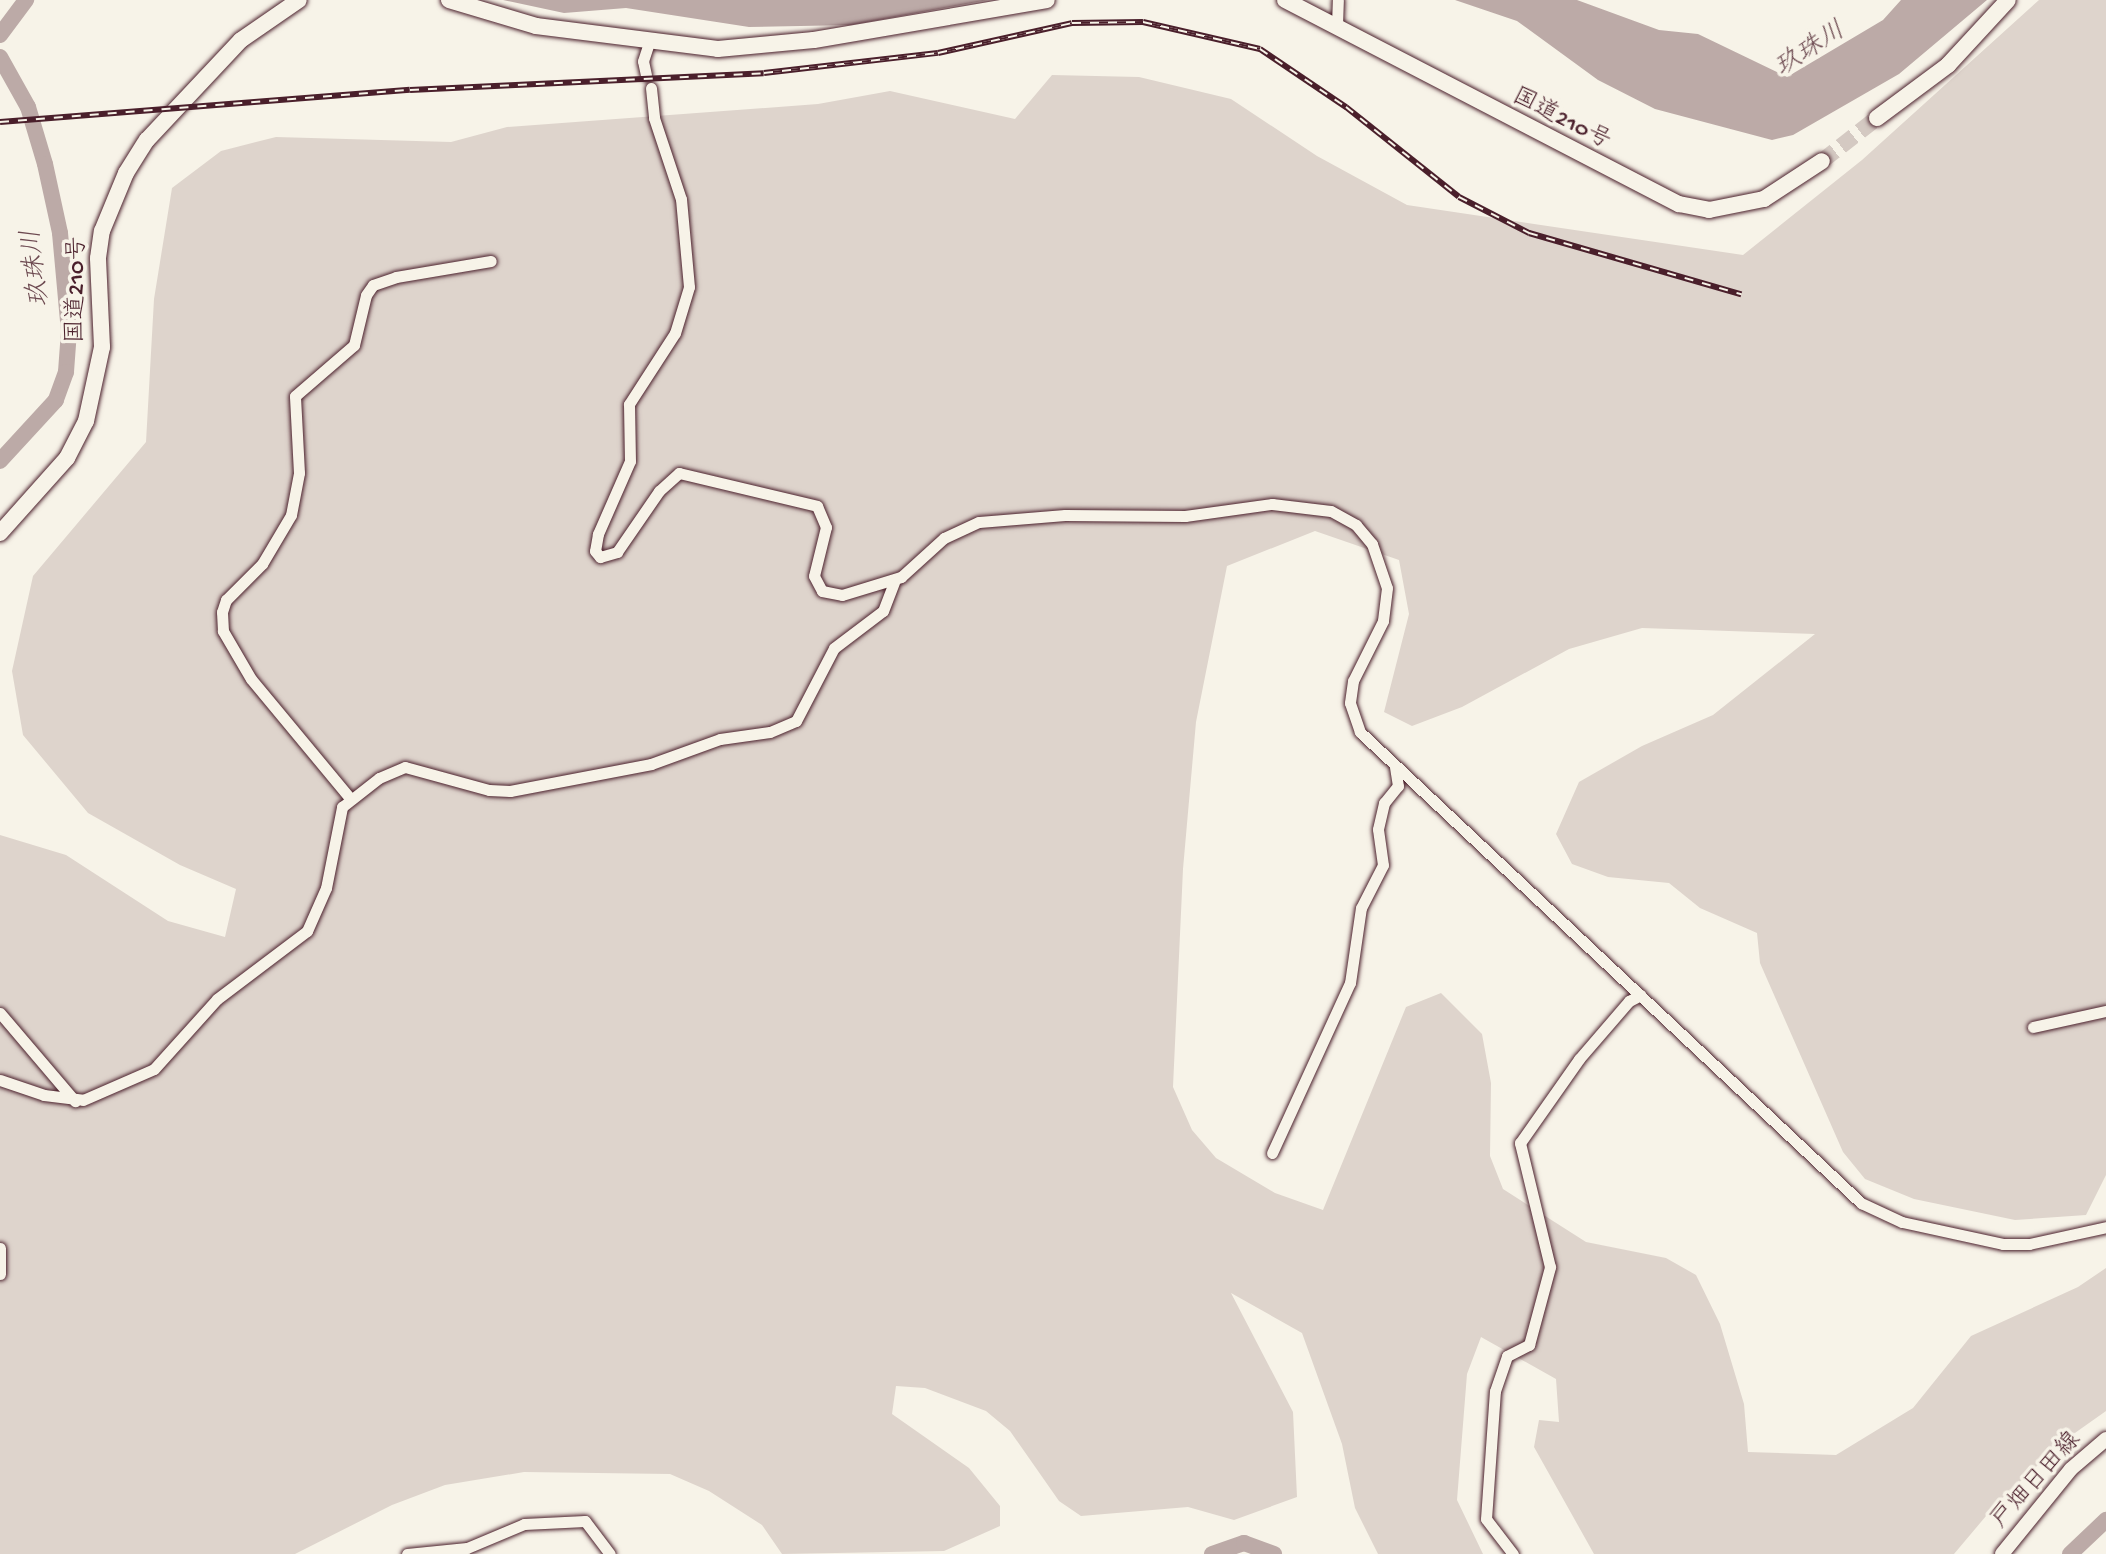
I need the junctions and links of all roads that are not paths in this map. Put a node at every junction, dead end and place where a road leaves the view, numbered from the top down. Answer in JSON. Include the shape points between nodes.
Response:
{"nodes":[{"id":1,"x":299,"y":0,"type":"edge"},
{"id":2,"x":449,"y":0,"type":"edge"},
{"id":3,"x":1047,"y":0,"type":"edge"},
{"id":4,"x":1285,"y":0,"type":"edge"},
{"id":5,"x":1338,"y":0,"type":"edge"},
{"id":6,"x":2008,"y":0,"type":"edge"},
{"id":7,"x":1337,"y":25,"type":"junction"},
{"id":8,"x":650,"y":40,"type":"junction"},
{"id":9,"x":646,"y":75,"type":"dead end"},
{"id":10,"x":651,"y":88,"type":"dead end"},
{"id":11,"x":1877,"y":118,"type":"tunnel mouth"},
{"id":12,"x":1822,"y":161,"type":"tunnel mouth"},
{"id":13,"x":491,"y":261,"type":"dead end"},
{"id":14,"x":0,"y":533,"type":"edge"},
{"id":15,"x":895,"y":579,"type":"junction"},
{"id":16,"x":1395,"y":765,"type":"junction"},
{"id":17,"x":349,"y":797,"type":"junction"},
{"id":18,"x":1641,"y":995,"type":"junction"},
{"id":19,"x":2106,"y":1011,"type":"edge"},
{"id":20,"x":0,"y":1013,"type":"edge"},
{"id":21,"x":2033,"y":1027,"type":"dead end"},
{"id":22,"x":0,"y":1080,"type":"edge"},
{"id":23,"x":75,"y":1101,"type":"junction"},
{"id":24,"x":1272,"y":1153,"type":"dead end"},
{"id":25,"x":2106,"y":1227,"type":"edge"},
{"id":26,"x":0,"y":1248,"type":"edge"},
{"id":27,"x":0,"y":1274,"type":"edge"},
{"id":28,"x":2106,"y":1439,"type":"edge"},
{"id":29,"x":407,"y":1554,"type":"edge"},
{"id":30,"x":610,"y":1554,"type":"edge"},
{"id":31,"x":1513,"y":1554,"type":"edge"},
{"id":32,"x":2002,"y":1554,"type":"edge"}],
"edges":[{"from":1,"to":14,"type":"highway","name":"国道210号","via":[[241,40],[147,140],[126,173],[102,231],[102,347],[86,421],[67,458]]},
{"from":2,"to":8,"type":"highway","via":[[536,26]]},
{"from":3,"to":8,"type":"highway","via":[[772,46],[718,49]]},
{"from":4,"to":7,"type":"highway","name":"国道210号"},
{"from":5,"to":7,"type":"street"},
{"from":6,"to":11,"type":"highway","via":[[1948,65]]},
{"from":7,"to":12,"type":"highway","name":"国道210号","via":[[1465,98],[1679,204],[1709,210],[1764,199]]},
{"from":8,"to":9,"type":"street","via":[[643,61]]},
{"from":10,"to":15,"type":"street","via":[[654,118],[681,199],[689,287],[675,333],[634,389],[630,461],[595,551],[604,559],[617,552],[666,482],[686,473],[817,506],[826,527],[814,576],[822,591],[856,594]]},
{"from":13,"to":17,"type":"street","via":[[406,274],[373,285],[354,345],[295,396],[299,473],[291,515],[268,557],[226,600],[222,612],[223,631],[251,679]]},
{"from":15,"to":16,"type":"street","via":[[944,538],[979,522],[1065,515],[1185,516],[1272,504],[1331,511],[1356,525],[1382,563],[1387,588],[1383,621],[1353,681],[1350,703],[1360,732]]},
{"from":15,"to":17,"type":"street","via":[[883,611],[834,648],[796,721],[770,732],[720,739],[651,764],[510,791],[405,767]]},
{"from":16,"to":18,"type":"street"},
{"from":16,"to":24,"type":"street","via":[[1398,786],[1384,803],[1378,829],[1383,865],[1361,908],[1350,983]]},
{"from":17,"to":23,"type":"street","via":[[336,827],[318,916],[307,931],[217,999],[154,1069],[101,1096]]},
{"from":18,"to":25,"type":"street","via":[[1861,1203],[1879,1214],[2003,1244],[2029,1244]]},
{"from":18,"to":31,"type":"street","via":[[1629,1001],[1579,1059],[1520,1143],[1550,1267],[1529,1345],[1507,1356],[1495,1391],[1486,1519]]},
{"from":19,"to":21,"type":"street"},
{"from":20,"to":23,"type":"street"},
{"from":22,"to":23,"type":"street"},
{"from":26,"to":27,"type":"street"},
{"from":28,"to":32,"type":"main road","name":"戸畑日田線","via":[[2071,1469]]},
{"from":29,"to":30,"type":"street","via":[[467,1548],[524,1524],[585,1521]]}]}
